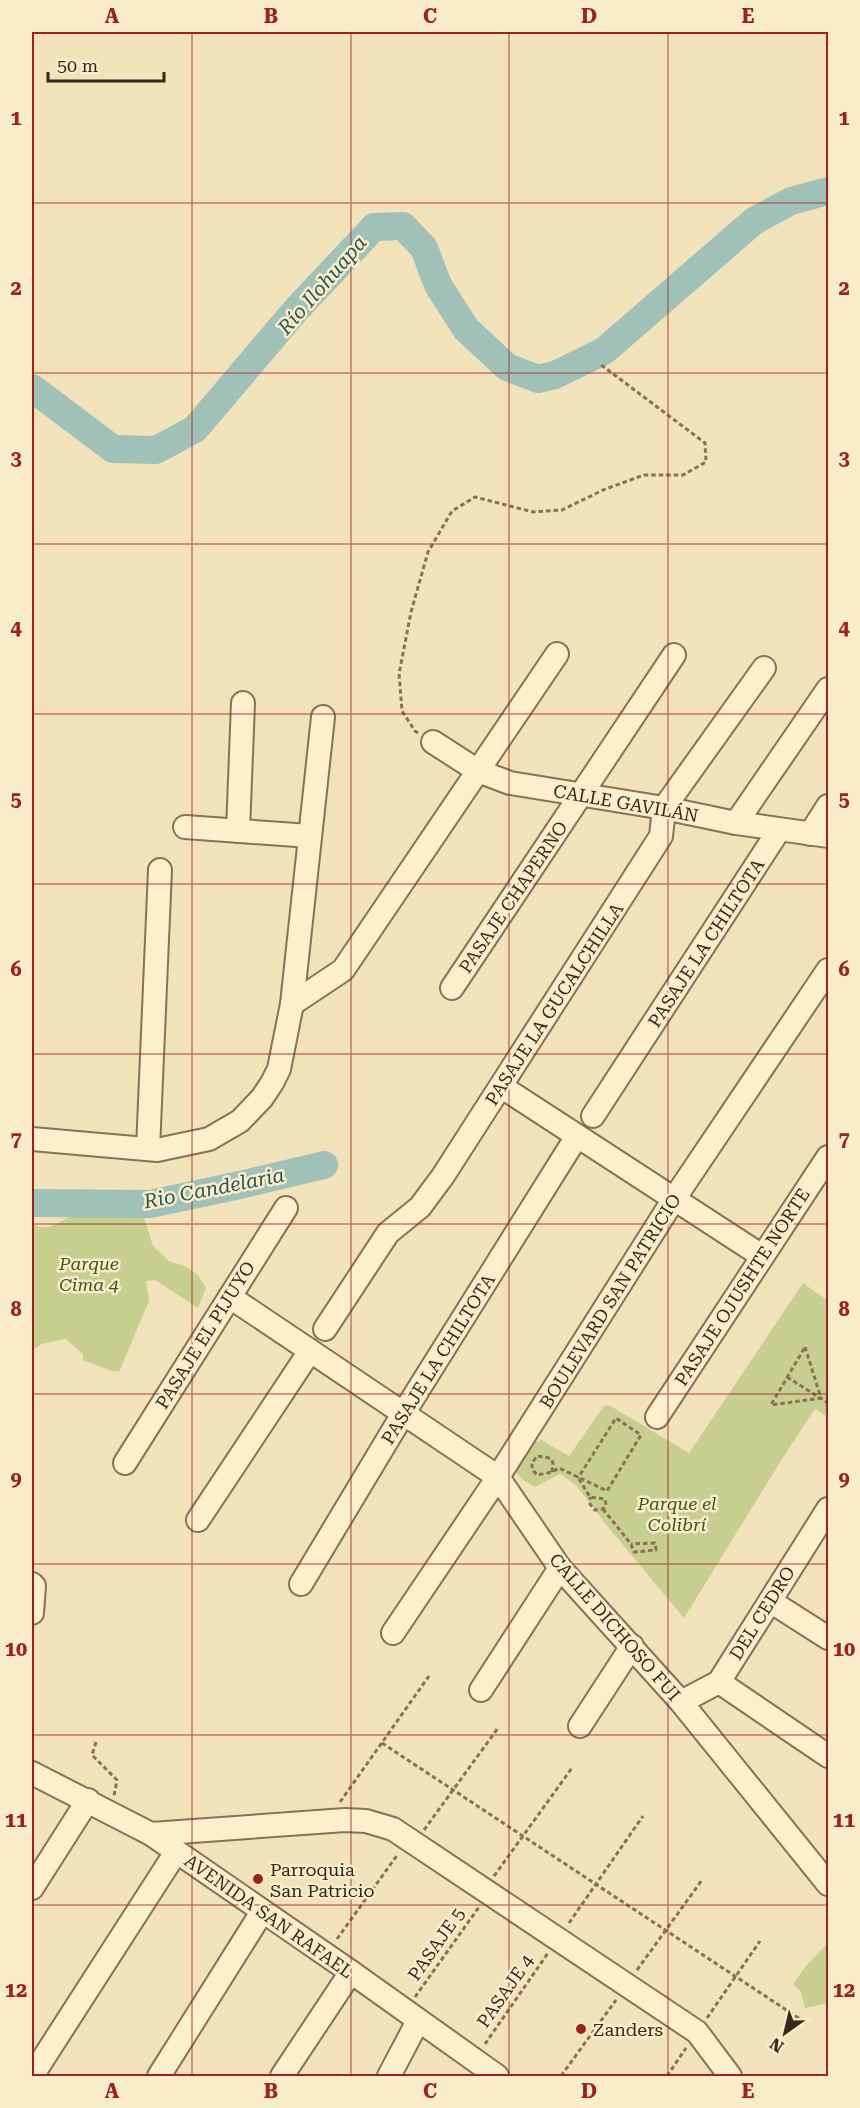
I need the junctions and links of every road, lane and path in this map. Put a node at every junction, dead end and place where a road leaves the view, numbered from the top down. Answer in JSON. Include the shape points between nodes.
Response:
{"nodes":[{"id":1,"x":600,"y":364,"type":"dead end"},
{"id":2,"x":557,"y":654,"type":"dead end"},
{"id":3,"x":674,"y":655,"type":"dead end"},
{"id":4,"x":764,"y":668,"type":"dead end"},
{"id":5,"x":828,"y":689,"type":"edge"},
{"id":6,"x":243,"y":703,"type":"dead end"},
{"id":7,"x":323,"y":717,"type":"dead end"},
{"id":8,"x":433,"y":742,"type":"joint"},
{"id":9,"x":478,"y":771,"type":"junction"},
{"id":10,"x":581,"y":794,"type":"junction"},
{"id":11,"x":828,"y":806,"type":"edge"},
{"id":12,"x":664,"y":808,"type":"junction"},
{"id":13,"x":736,"y":823,"type":"junction"},
{"id":14,"x":185,"y":827,"type":"dead end"},
{"id":15,"x":779,"y":830,"type":"junction"},
{"id":16,"x":238,"y":831,"type":"junction"},
{"id":17,"x":819,"y":835,"type":"edge"},
{"id":18,"x":310,"y":836,"type":"junction"},
{"id":19,"x":160,"y":870,"type":"dead end"},
{"id":20,"x":828,"y":970,"type":"edge"},
{"id":21,"x":452,"y":988,"type":"dead end"},
{"id":22,"x":292,"y":1004,"type":"junction"},
{"id":23,"x":502,"y":1087,"type":"junction"},
{"id":24,"x":593,"y":1116,"type":"dead end"},
{"id":25,"x":577,"y":1136,"type":"junction"},
{"id":26,"x":32,"y":1139,"type":"edge"},
{"id":27,"x":148,"y":1149,"type":"junction"},
{"id":28,"x":828,"y":1157,"type":"edge"},
{"id":29,"x":674,"y":1199,"type":"junction"},
{"id":30,"x":286,"y":1208,"type":"dead end"},
{"id":31,"x":762,"y":1256,"type":"junction"},
{"id":32,"x":230,"y":1297,"type":"junction"},
{"id":33,"x":325,"y":1329,"type":"dead end"},
{"id":34,"x":310,"y":1351,"type":"junction"},
{"id":35,"x":787,"y":1377,"type":"junction"},
{"id":36,"x":821,"y":1398,"type":"junction"},
{"id":37,"x":828,"y":1403,"type":"edge"},
{"id":38,"x":403,"y":1414,"type":"junction"},
{"id":39,"x":657,"y":1417,"type":"dead end"},
{"id":40,"x":125,"y":1463,"type":"dead end"},
{"id":41,"x":553,"y":1463,"type":"junction"},
{"id":42,"x":559,"y":1468,"type":"junction"},
{"id":43,"x":552,"y":1472,"type":"junction"},
{"id":44,"x":498,"y":1477,"type":"junction"},
{"id":45,"x":578,"y":1478,"type":"junction"},
{"id":46,"x":590,"y":1497,"type":"junction"},
{"id":47,"x":603,"y":1509,"type":"junction"},
{"id":48,"x":826,"y":1517,"type":"edge"},
{"id":49,"x":198,"y":1520,"type":"dead end"},
{"id":50,"x":631,"y":1544,"type":"junction"},
{"id":51,"x":560,"y":1568,"type":"junction"},
{"id":52,"x":32,"y":1584,"type":"edge"},
{"id":53,"x":301,"y":1584,"type":"dead end"},
{"id":54,"x":770,"y":1601,"type":"junction"},
{"id":55,"x":32,"y":1613,"type":"edge"},
{"id":56,"x":393,"y":1633,"type":"dead end"},
{"id":57,"x":828,"y":1638,"type":"edge"},
{"id":58,"x":632,"y":1646,"type":"junction"},
{"id":59,"x":429,"y":1676,"type":"dead end"},
{"id":60,"x":719,"y":1682,"type":"junction"},
{"id":61,"x":481,"y":1690,"type":"dead end"},
{"id":62,"x":681,"y":1702,"type":"junction"},
{"id":63,"x":580,"y":1726,"type":"dead end"},
{"id":64,"x":498,"y":1728,"type":"dead end"},
{"id":65,"x":96,"y":1742,"type":"dead end"},
{"id":66,"x":381,"y":1743,"type":"junction"},
{"id":67,"x":828,"y":1756,"type":"edge"},
{"id":68,"x":572,"y":1767,"type":"dead end"},
{"id":69,"x":32,"y":1773,"type":"edge"},
{"id":70,"x":453,"y":1790,"type":"junction"},
{"id":71,"x":88,"y":1800,"type":"junction"},
{"id":72,"x":112,"y":1813,"type":"junction"},
{"id":73,"x":643,"y":1816,"type":"dead end"},
{"id":74,"x":327,"y":1821,"type":"junction"},
{"id":75,"x":151,"y":1834,"type":"junction"},
{"id":76,"x":523,"y":1836,"type":"junction"},
{"id":77,"x":411,"y":1841,"type":"junction"},
{"id":78,"x":176,"y":1852,"type":"junction"},
{"id":79,"x":702,"y":1880,"type":"dead end"},
{"id":80,"x":596,"y":1884,"type":"junction"},
{"id":81,"x":828,"y":1884,"type":"edge"},
{"id":82,"x":32,"y":1888,"type":"edge"},
{"id":83,"x":486,"y":1892,"type":"junction"},
{"id":84,"x":262,"y":1912,"type":"junction"},
{"id":85,"x":665,"y":1930,"type":"junction"},
{"id":86,"x":558,"y":1938,"type":"junction"},
{"id":87,"x":760,"y":1941,"type":"dead end"},
{"id":88,"x":326,"y":1955,"type":"junction"},
{"id":89,"x":351,"y":1972,"type":"junction"},
{"id":90,"x":735,"y":1976,"type":"junction"},
{"id":91,"x":626,"y":1984,"type":"junction"},
{"id":92,"x":412,"y":2016,"type":"junction"},
{"id":93,"x":802,"y":2021,"type":"dead end"},
{"id":94,"x":698,"y":2032,"type":"junction"},
{"id":95,"x":473,"y":2060,"type":"junction"},
{"id":96,"x":32,"y":2076,"type":"edge"},
{"id":97,"x":159,"y":2076,"type":"edge"},
{"id":98,"x":282,"y":2076,"type":"edge"},
{"id":99,"x":389,"y":2076,"type":"edge"},
{"id":100,"x":497,"y":2076,"type":"edge"},
{"id":101,"x":561,"y":2076,"type":"edge"},
{"id":102,"x":667,"y":2076,"type":"edge"},
{"id":103,"x":730,"y":2076,"type":"edge"}],
"edges":[{"from":1,"to":8,"type":"path","via":[[705,443],[706,462],[683,475],[644,475],[562,510],[533,512],[475,497],[452,511],[428,552],[399,674],[402,711],[415,731]]},
{"from":2,"to":9,"type":"street"},
{"from":3,"to":10,"type":"street","name":"PASAJE CHAPERNO"},
{"from":4,"to":12,"type":"street","name":"PASAJE LA GUCALCHILLA"},
{"from":5,"to":13,"type":"street"},
{"from":6,"to":16,"type":"street"},
{"from":7,"to":18,"type":"street"},
{"from":8,"to":9,"type":"street","name":"CALLE GAVILÁN"},
{"from":9,"to":10,"type":"street","name":"CALLE GAVILÁN","via":[[510,783]]},
{"from":9,"to":22,"type":"street","via":[[343,970]]},
{"from":10,"to":12,"type":"street","name":"CALLE GAVILÁN"},
{"from":10,"to":21,"type":"street","name":"PASAJE CHAPERNO"},
{"from":11,"to":17,"type":"street"},
{"from":12,"to":13,"type":"street","name":"CALLE GAVILÁN"},
{"from":12,"to":23,"type":"street","name":"PASAJE LA GUCALCHILLA","via":[[661,836]]},
{"from":13,"to":15,"type":"street","name":"CALLE GAVILÁN"},
{"from":14,"to":16,"type":"street"},
{"from":15,"to":17,"type":"street","name":"CALLE GAVILÁN"},
{"from":15,"to":24,"type":"street","name":"PASAJE LA CHILTOTA"},
{"from":16,"to":18,"type":"street"},
{"from":18,"to":22,"type":"street"},
{"from":19,"to":27,"type":"street"},
{"from":20,"to":29,"type":"street","name":"BOULEVARD SAN PATRICIO"},
{"from":22,"to":27,"type":"street","via":[[279,1069],[262,1098],[240,1121],[209,1139]]},
{"from":23,"to":25,"type":"street"},
{"from":23,"to":33,"type":"street","name":"PASAJE LA GUCALCHILLA","via":[[420,1207],[388,1233]]},
{"from":25,"to":29,"type":"street"},
{"from":25,"to":38,"type":"street","name":"PASAJE LA CHILTOTA"},
{"from":26,"to":27,"type":"street"},
{"from":28,"to":31,"type":"street","name":"PASAJE OJUSHTE NORTE"},
{"from":29,"to":31,"type":"street"},
{"from":29,"to":44,"type":"street","name":"BOULEVARD SAN PATRICIO"},
{"from":30,"to":32,"type":"street","name":"PASAJE EL PIJUYO"},
{"from":31,"to":39,"type":"street","name":"PASAJE OJUSHTE NORTE"},
{"from":32,"to":34,"type":"street","name":"CALLE DICHOSO FUI"},
{"from":32,"to":40,"type":"street","name":"PASAJE EL PIJUYO"},
{"from":34,"to":38,"type":"street","name":"CALLE DICHOSO FUI"},
{"from":34,"to":49,"type":"street"},
{"from":35,"to":36,"type":"path"},
{"from":35,"to":36,"type":"path","via":[[771,1405]]},
{"from":35,"to":36,"type":"path","via":[[805,1347]]},
{"from":36,"to":37,"type":"path"},
{"from":38,"to":44,"type":"street","name":"CALLE DICHOSO FUI"},
{"from":38,"to":53,"type":"street","name":"PASAJE LA CHILTOTA"},
{"from":41,"to":42,"type":"path"},
{"from":41,"to":43,"type":"path"},
{"from":41,"to":43,"type":"path","via":[[550,1458],[537,1456],[532,1463],[537,1475]]},
{"from":42,"to":43,"type":"path"},
{"from":42,"to":45,"type":"path"},
{"from":44,"to":51,"type":"street","name":"CALLE DICHOSO FUI"},
{"from":44,"to":56,"type":"street","name":"BOULEVARD SAN PATRICIO"},
{"from":45,"to":45,"type":"path","via":[[616,1418],[641,1435],[607,1491]]},
{"from":45,"to":46,"type":"path"},
{"from":46,"to":47,"type":"path","via":[[595,1510]]},
{"from":46,"to":47,"type":"path","via":[[604,1499]]},
{"from":47,"to":50,"type":"path"},
{"from":48,"to":54,"type":"street","name":"DEL CEDRO"},
{"from":50,"to":50,"type":"path","via":[[634,1552],[656,1550],[655,1543]]},
{"from":51,"to":58,"type":"street","name":"CALLE DICHOSO FUI"},
{"from":51,"to":61,"type":"street"},
{"from":52,"to":55,"type":"street"},
{"from":54,"to":57,"type":"street"},
{"from":54,"to":60,"type":"street","name":"DEL CEDRO"},
{"from":58,"to":62,"type":"street","name":"CALLE DICHOSO FUI"},
{"from":58,"to":63,"type":"street"},
{"from":59,"to":66,"type":"path"},
{"from":60,"to":62,"type":"street"},
{"from":60,"to":67,"type":"street"},
{"from":62,"to":81,"type":"street","name":"CALLE DICHOSO FUI"},
{"from":64,"to":70,"type":"path"},
{"from":65,"to":72,"type":"path","via":[[92,1755],[117,1780]]},
{"from":66,"to":70,"type":"path"},
{"from":66,"to":74,"type":"path"},
{"from":68,"to":76,"type":"path","name":"PASAJE 5"},
{"from":69,"to":71,"type":"street","name":"AVENIDA SAN RAFAEL"},
{"from":70,"to":76,"type":"path"},
{"from":70,"to":77,"type":"path"},
{"from":71,"to":72,"type":"street","name":"AVENIDA SAN RAFAEL"},
{"from":71,"to":82,"type":"street"},
{"from":72,"to":75,"type":"street","name":"AVENIDA SAN RAFAEL"},
{"from":73,"to":80,"type":"path","name":"PASAJE 4"},
{"from":74,"to":75,"type":"street"},
{"from":74,"to":77,"type":"street","via":[[366,1821],[393,1829]]},
{"from":75,"to":78,"type":"street","name":"AVENIDA SAN RAFAEL"},
{"from":76,"to":80,"type":"path"},
{"from":76,"to":83,"type":"path","name":"PASAJE 5"},
{"from":77,"to":83,"type":"street"},
{"from":77,"to":88,"type":"path"},
{"from":78,"to":84,"type":"street","name":"AVENIDA SAN RAFAEL"},
{"from":78,"to":96,"type":"street"},
{"from":79,"to":85,"type":"path"},
{"from":80,"to":85,"type":"path"},
{"from":80,"to":86,"type":"path","name":"PASAJE 4"},
{"from":83,"to":86,"type":"street"},
{"from":83,"to":92,"type":"path","name":"PASAJE 5"},
{"from":84,"to":88,"type":"street","name":"AVENIDA SAN RAFAEL"},
{"from":84,"to":97,"type":"street"},
{"from":85,"to":90,"type":"path"},
{"from":85,"to":91,"type":"path"},
{"from":86,"to":91,"type":"street"},
{"from":86,"to":95,"type":"path","name":"PASAJE 4"},
{"from":87,"to":90,"type":"path"},
{"from":88,"to":89,"type":"street","name":"AVENIDA SAN RAFAEL"},
{"from":89,"to":92,"type":"street","name":"AVENIDA SAN RAFAEL"},
{"from":89,"to":98,"type":"street"},
{"from":90,"to":93,"type":"path"},
{"from":90,"to":94,"type":"path"},
{"from":91,"to":94,"type":"street"},
{"from":91,"to":101,"type":"path"},
{"from":92,"to":95,"type":"street","name":"AVENIDA SAN RAFAEL"},
{"from":92,"to":99,"type":"street"},
{"from":94,"to":102,"type":"path"},
{"from":94,"to":103,"type":"street"},
{"from":95,"to":100,"type":"street","name":"AVENIDA SAN RAFAEL"}]}
